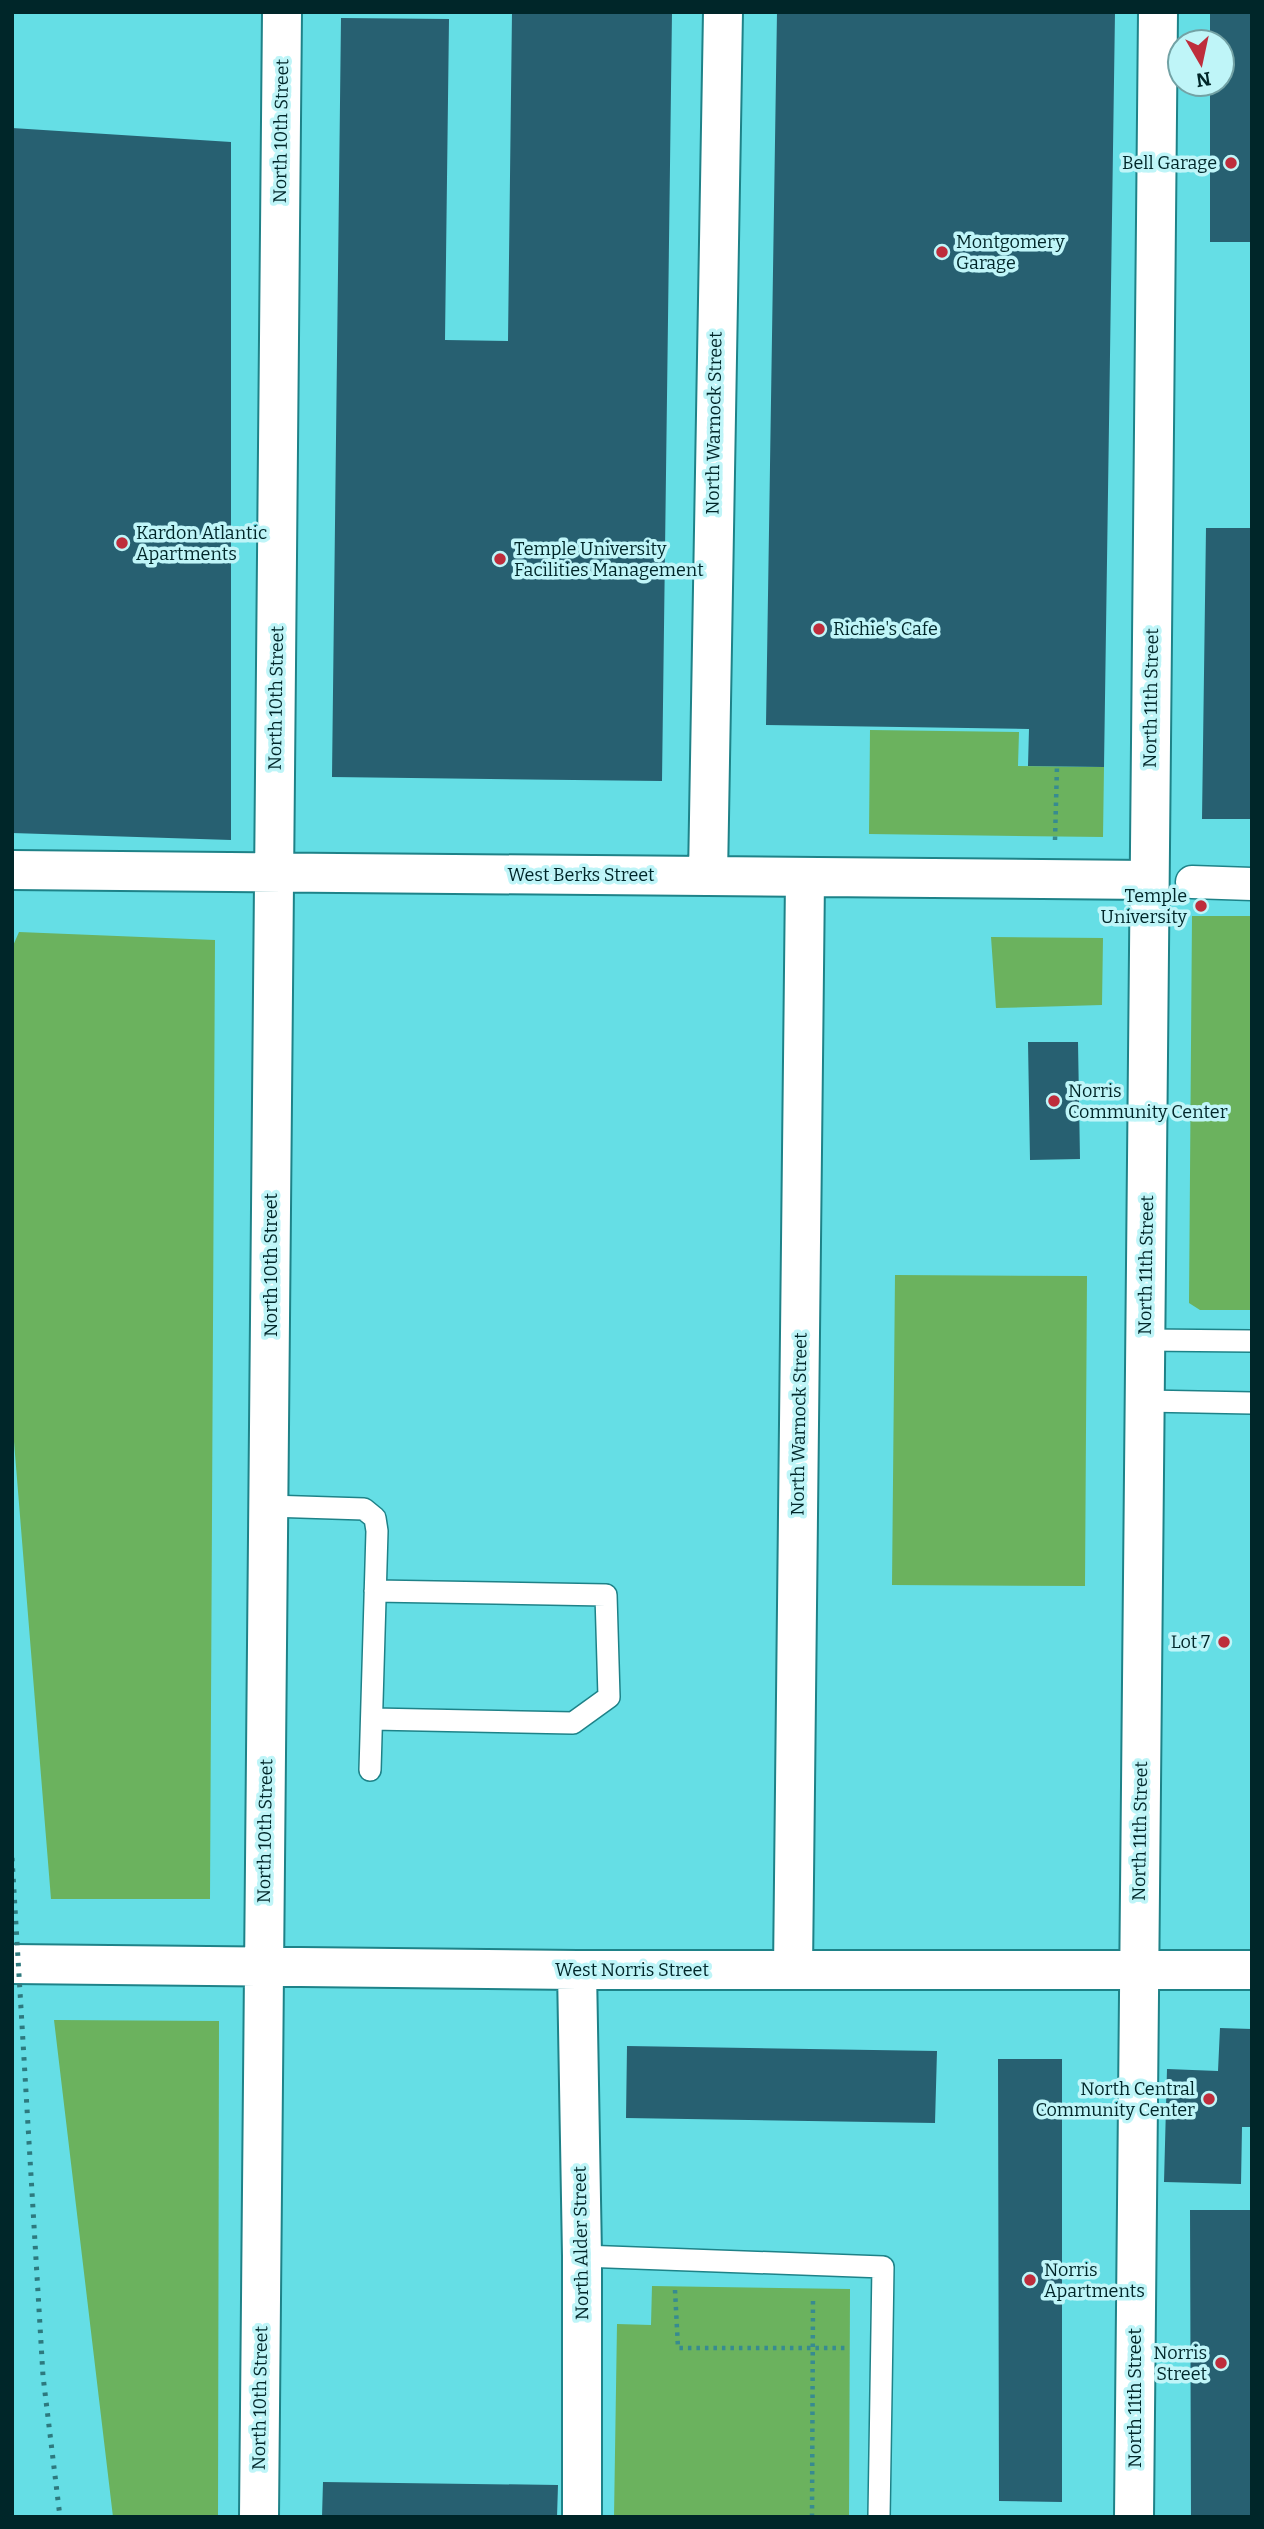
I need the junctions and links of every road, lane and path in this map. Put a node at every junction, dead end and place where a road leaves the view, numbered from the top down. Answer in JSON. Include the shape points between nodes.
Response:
{"nodes":[{"id":1,"x":282,"y":12,"type":"edge"},
{"id":2,"x":723,"y":12,"type":"edge"},
{"id":3,"x":1158,"y":12,"type":"edge"},
{"id":4,"x":1057,"y":766,"type":"dead end"},
{"id":5,"x":12,"y":870,"type":"edge"},
{"id":6,"x":274,"y":873,"type":"junction"},
{"id":7,"x":708,"y":876,"type":"junction"},
{"id":8,"x":804,"y":878,"type":"junction"},
{"id":9,"x":1055,"y":879,"type":"junction"},
{"id":10,"x":1149,"y":880,"type":"junction"},
{"id":11,"x":1192,"y":882,"type":"dead end"},
{"id":12,"x":1252,"y":884,"type":"edge"},
{"id":13,"x":1145,"y":1340,"type":"junction"},
{"id":14,"x":1252,"y":1341,"type":"edge"},
{"id":15,"x":1144,"y":1401,"type":"junction"},
{"id":16,"x":1252,"y":1403,"type":"edge"},
{"id":17,"x":269,"y":1506,"type":"junction"},
{"id":18,"x":375,"y":1591,"type":"junction"},
{"id":19,"x":373,"y":1719,"type":"junction"},
{"id":20,"x":370,"y":1770,"type":"dead end"},
{"id":21,"x":12,"y":1964,"type":"edge"},
{"id":22,"x":264,"y":1968,"type":"junction"},
{"id":23,"x":577,"y":1970,"type":"junction"},
{"id":24,"x":793,"y":1970,"type":"junction"},
{"id":25,"x":1138,"y":1970,"type":"junction"},
{"id":26,"x":1252,"y":1970,"type":"edge"},
{"id":27,"x":582,"y":2256,"type":"junction"},
{"id":28,"x":674,"y":2259,"type":"junction"},
{"id":29,"x":814,"y":2264,"type":"junction"},
{"id":30,"x":813,"y":2347,"type":"junction"},
{"id":31,"x":881,"y":2348,"type":"junction"},
{"id":32,"x":259,"y":2517,"type":"edge"},
{"id":33,"x":582,"y":2517,"type":"edge"},
{"id":34,"x":812,"y":2517,"type":"edge"},
{"id":35,"x":878,"y":2517,"type":"edge"},
{"id":36,"x":1134,"y":2517,"type":"edge"}],
"edges":[{"from":1,"to":6,"type":"street","name":"North 10th Street"},
{"from":2,"to":7,"type":"street","name":"North Warnock Street"},
{"from":3,"to":10,"type":"street","name":"North 11th Street"},
{"from":4,"to":9,"type":"path"},
{"from":5,"to":6,"type":"street","name":"West Berks Street"},
{"from":6,"to":7,"type":"street","name":"West Berks Street"},
{"from":6,"to":17,"type":"street","name":"North 10th Street"},
{"from":7,"to":8,"type":"street","name":"West Berks Street"},
{"from":8,"to":9,"type":"street","name":"West Berks Street"},
{"from":8,"to":24,"type":"street","name":"North Warnock Street"},
{"from":9,"to":10,"type":"street","name":"West Berks Street"},
{"from":10,"to":13,"type":"street","name":"North 11th Street"},
{"from":11,"to":12,"type":"street"},
{"from":13,"to":14,"type":"lane"},
{"from":13,"to":15,"type":"street","name":"North 11th Street"},
{"from":15,"to":16,"type":"lane"},
{"from":15,"to":25,"type":"street","name":"North 11th Street"},
{"from":17,"to":18,"type":"lane","via":[[363,1509],[375,1518]]},
{"from":17,"to":22,"type":"street","name":"North 10th Street"},
{"from":18,"to":19,"type":"lane"},
{"from":18,"to":19,"type":"lane","via":[[606,1595],[609,1696],[573,1723]]},
{"from":19,"to":20,"type":"lane"},
{"from":21,"to":22,"type":"street","name":"West Norris Street"},
{"from":22,"to":23,"type":"street","name":"West Norris Street"},
{"from":22,"to":32,"type":"street","name":"North 10th Street"},
{"from":23,"to":24,"type":"street","name":"West Norris Street"},
{"from":23,"to":27,"type":"street","name":"North Alder Street"},
{"from":24,"to":25,"type":"street","name":"West Norris Street"},
{"from":25,"to":26,"type":"street","name":"West Norris Street"},
{"from":25,"to":36,"type":"street","name":"North 11th Street"},
{"from":27,"to":28,"type":"lane"},
{"from":27,"to":33,"type":"street","name":"North Alder Street"},
{"from":28,"to":29,"type":"lane"},
{"from":28,"to":30,"type":"path","via":[[678,2348]]},
{"from":29,"to":30,"type":"path"},
{"from":29,"to":31,"type":"lane","via":[[883,2267]]},
{"from":30,"to":31,"type":"path"},
{"from":30,"to":34,"type":"path"},
{"from":31,"to":35,"type":"lane"}]}
